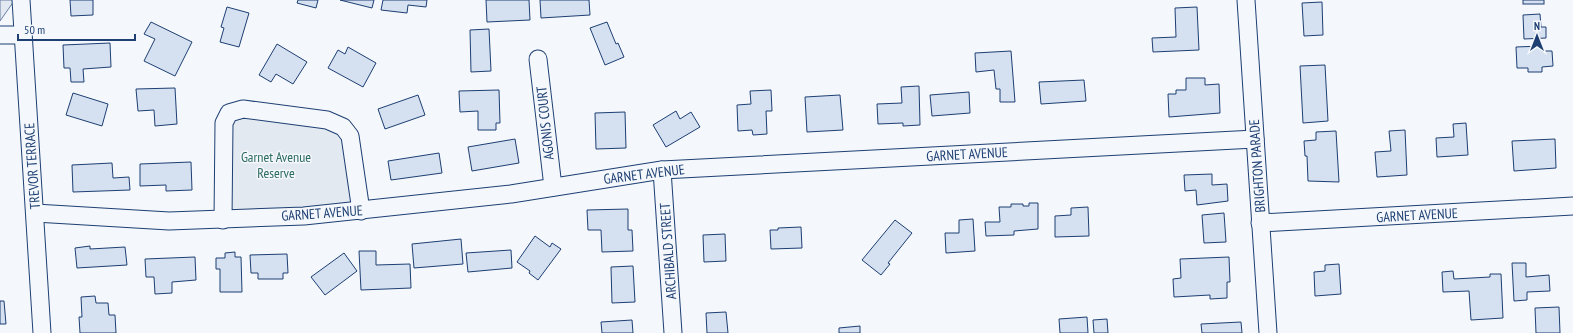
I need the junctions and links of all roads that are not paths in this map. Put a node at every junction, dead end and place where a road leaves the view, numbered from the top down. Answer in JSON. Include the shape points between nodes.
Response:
{"nodes":[{"id":1,"x":21,"y":0,"type":"edge"},
{"id":2,"x":1246,"y":0,"type":"edge"},
{"id":3,"x":0,"y":35,"type":"edge"},
{"id":4,"x":23,"y":35,"type":"junction"},
{"id":5,"x":538,"y":59,"type":"dead end"},
{"id":6,"x":1255,"y":139,"type":"junction"},
{"id":7,"x":662,"y":170,"type":"junction"},
{"id":8,"x":553,"y":188,"type":"junction"},
{"id":9,"x":1573,"y":206,"type":"edge"},
{"id":10,"x":361,"y":211,"type":"junction"},
{"id":11,"x":35,"y":213,"type":"junction"},
{"id":12,"x":223,"y":220,"type":"junction"},
{"id":13,"x":1260,"y":223,"type":"junction"},
{"id":14,"x":42,"y":333,"type":"edge"},
{"id":15,"x":673,"y":333,"type":"edge"},
{"id":16,"x":1268,"y":333,"type":"edge"}],
"edges":[{"from":1,"to":4,"type":"street","name":"TREVOR TERRACE"},
{"from":2,"to":6,"type":"street","name":"BRIGHTON PARADE"},
{"from":3,"to":4,"type":"street"},
{"from":4,"to":11,"type":"street","name":"TREVOR TERRACE"},
{"from":5,"to":8,"type":"street","name":"AGONIS COURT"},
{"from":6,"to":7,"type":"street","name":"GARNET AVENUE"},
{"from":6,"to":13,"type":"street","name":"BRIGHTON PARADE"},
{"from":7,"to":8,"type":"street","name":"GARNET AVENUE"},
{"from":7,"to":15,"type":"street","name":"ARCHIBALD STREET"},
{"from":8,"to":10,"type":"street","name":"GARNET AVENUE"},
{"from":9,"to":13,"type":"street","name":"GARNET AVENUE"},
{"from":10,"to":12,"type":"street","name":"GARNET AVENUE"},
{"from":10,"to":12,"type":"street","via":[[350,136],[343,127],[327,120],[243,109],[229,113],[224,123]]},
{"from":11,"to":12,"type":"street","name":"GARNET AVENUE","via":[[169,221]]},
{"from":11,"to":14,"type":"street","name":"TREVOR TERRACE"},
{"from":13,"to":16,"type":"street","name":"BRIGHTON PARADE"}]}
